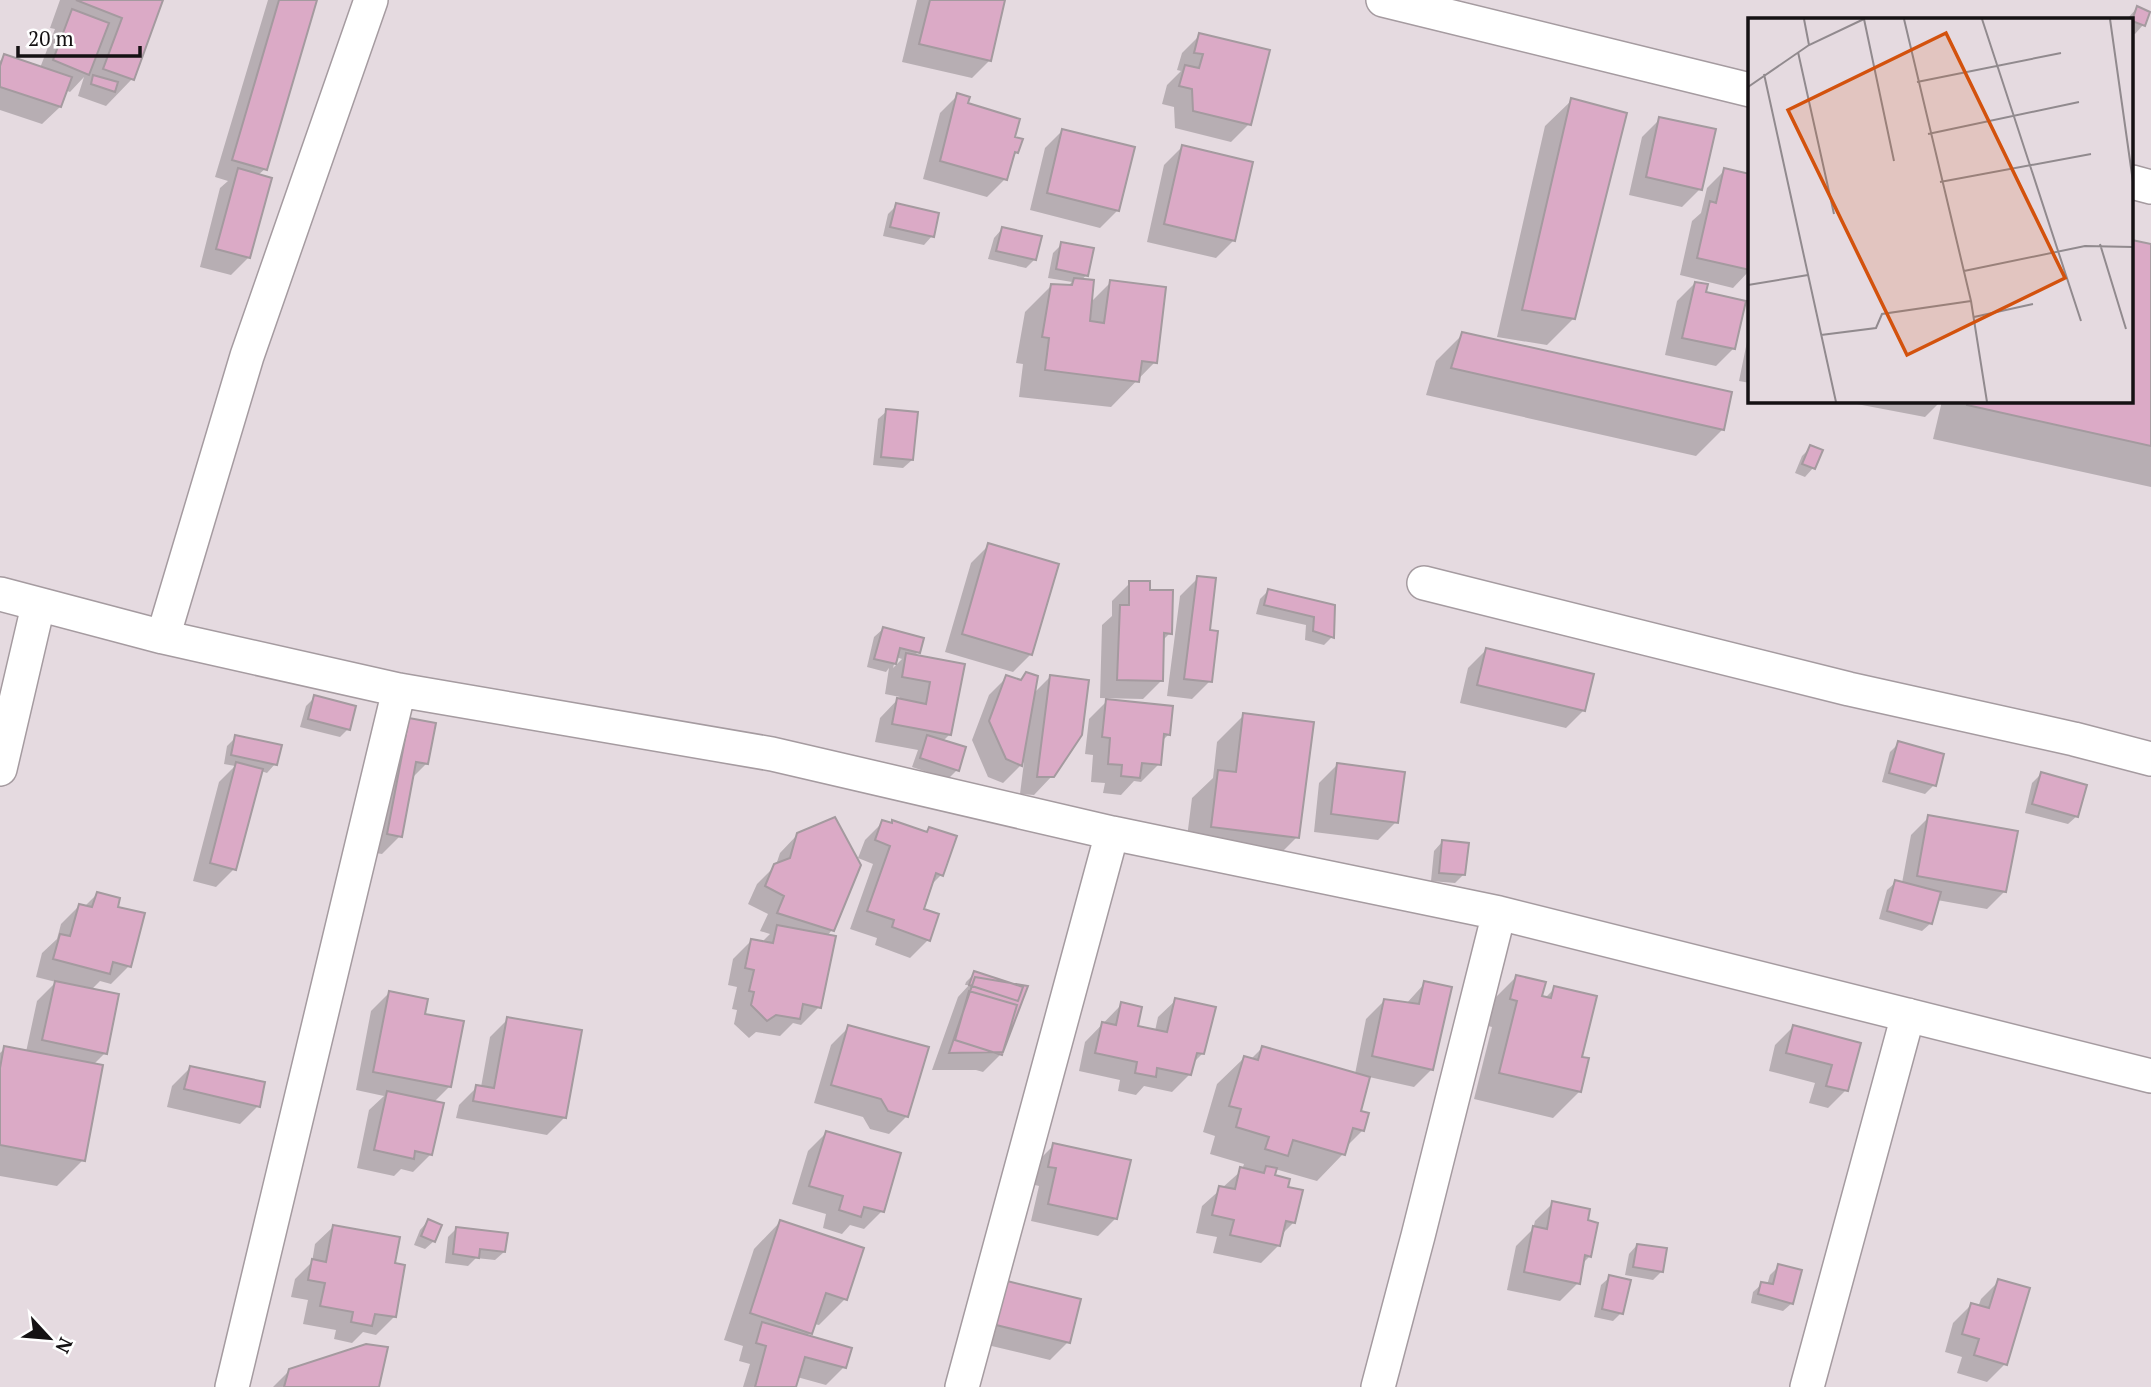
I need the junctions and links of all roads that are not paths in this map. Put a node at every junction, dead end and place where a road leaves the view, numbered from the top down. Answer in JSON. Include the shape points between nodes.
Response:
{"nodes":[{"id":1,"x":371,"y":0,"type":"edge"},
{"id":2,"x":1383,"y":0,"type":"edge"},
{"id":3,"x":1748,"y":90,"type":"edge"},
{"id":4,"x":2134,"y":183,"type":"edge"},
{"id":5,"x":2151,"y":187,"type":"edge"},
{"id":6,"x":1424,"y":583,"type":"dead end"},
{"id":7,"x":0,"y":594,"type":"edge"},
{"id":8,"x":38,"y":606,"type":"junction"},
{"id":9,"x":163,"y":637,"type":"junction"},
{"id":10,"x":399,"y":690,"type":"junction"},
{"id":11,"x":2151,"y":759,"type":"edge"},
{"id":12,"x":0,"y":769,"type":"edge"},
{"id":13,"x":1112,"y":833,"type":"junction"},
{"id":14,"x":1499,"y":913,"type":"junction"},
{"id":15,"x":1908,"y":1015,"type":"junction"},
{"id":16,"x":2151,"y":1076,"type":"edge"},
{"id":17,"x":232,"y":1387,"type":"edge"},
{"id":18,"x":962,"y":1387,"type":"edge"},
{"id":19,"x":1378,"y":1387,"type":"edge"},
{"id":20,"x":1807,"y":1387,"type":"edge"}],
"edges":[{"from":1,"to":9,"type":"street","via":[[247,356]]},
{"from":2,"to":3,"type":"street"},
{"from":4,"to":5,"type":"street"},
{"from":6,"to":11,"type":"street"},
{"from":7,"to":8,"type":"street"},
{"from":8,"to":9,"type":"street"},
{"from":8,"to":12,"type":"street"},
{"from":9,"to":10,"type":"street"},
{"from":10,"to":13,"type":"street","via":[[772,754]]},
{"from":10,"to":17,"type":"street"},
{"from":13,"to":14,"type":"street"},
{"from":13,"to":18,"type":"street"},
{"from":14,"to":15,"type":"street"},
{"from":14,"to":19,"type":"street"},
{"from":15,"to":16,"type":"street"},
{"from":15,"to":20,"type":"street"}]}
